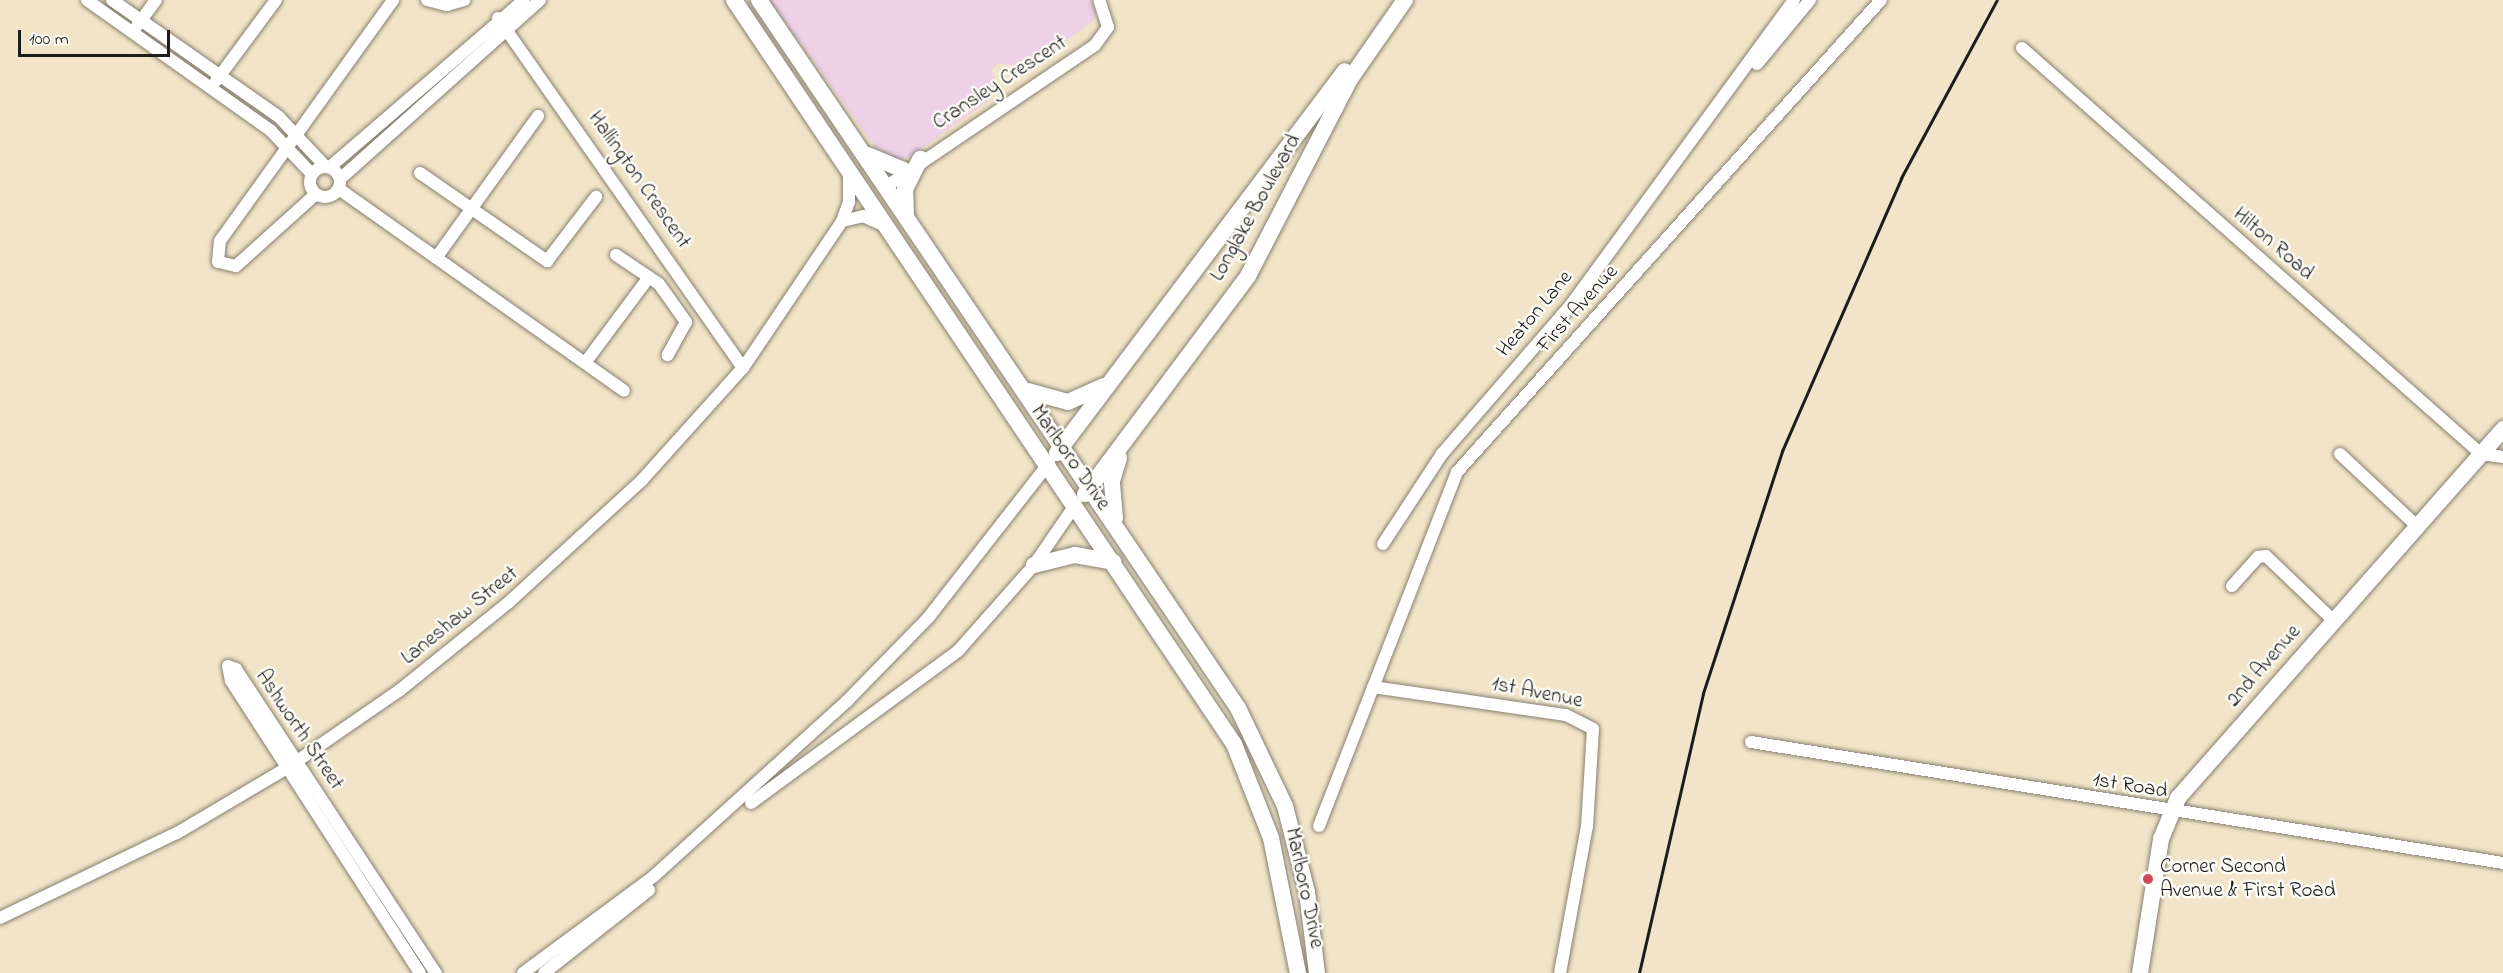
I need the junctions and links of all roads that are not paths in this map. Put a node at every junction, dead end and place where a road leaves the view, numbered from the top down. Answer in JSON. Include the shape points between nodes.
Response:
{"nodes":[{"id":1,"x":87,"y":0,"type":"edge"},
{"id":2,"x":112,"y":0,"type":"edge"},
{"id":3,"x":156,"y":0,"type":"edge"},
{"id":4,"x":276,"y":0,"type":"edge"},
{"id":5,"x":393,"y":0,"type":"edge"},
{"id":6,"x":464,"y":0,"type":"edge"},
{"id":7,"x":524,"y":0,"type":"edge"},
{"id":8,"x":540,"y":0,"type":"edge"},
{"id":9,"x":734,"y":0,"type":"edge"},
{"id":10,"x":759,"y":0,"type":"edge"},
{"id":11,"x":1099,"y":0,"type":"edge"},
{"id":12,"x":1399,"y":0,"type":"edge"},
{"id":13,"x":1405,"y":0,"type":"edge"},
{"id":14,"x":1794,"y":0,"type":"edge"},
{"id":15,"x":1810,"y":0,"type":"edge"},
{"id":16,"x":1881,"y":0,"type":"edge"},
{"id":17,"x":436,"y":2,"type":"edge"},
{"id":18,"x":498,"y":18,"type":"junction"},
{"id":19,"x":141,"y":20,"type":"junction"},
{"id":20,"x":507,"y":29,"type":"junction"},
{"id":21,"x":133,"y":32,"type":"junction"},
{"id":22,"x":2022,"y":48,"type":"dead end"},
{"id":23,"x":221,"y":76,"type":"junction"},
{"id":24,"x":1346,"y":76,"type":"junction"},
{"id":25,"x":212,"y":87,"type":"junction"},
{"id":26,"x":1719,"y":109,"type":"junction"},
{"id":27,"x":538,"y":116,"type":"dead end"},
{"id":28,"x":298,"y":134,"type":"junction"},
{"id":29,"x":289,"y":145,"type":"junction"},
{"id":30,"x":864,"y":153,"type":"junction"},
{"id":31,"x":920,"y":159,"type":"junction"},
{"id":32,"x":327,"y":167,"type":"junction"},
{"id":33,"x":904,"y":170,"type":"junction"},
{"id":34,"x":848,"y":171,"type":"junction"},
{"id":35,"x":420,"y":173,"type":"dead end"},
{"id":36,"x":312,"y":174,"type":"junction"},
{"id":37,"x":340,"y":184,"type":"junction"},
{"id":38,"x":887,"y":186,"type":"junction"},
{"id":39,"x":316,"y":194,"type":"junction"},
{"id":40,"x":596,"y":197,"type":"dead end"},
{"id":41,"x":471,"y":209,"type":"junction"},
{"id":42,"x":906,"y":214,"type":"junction"},
{"id":43,"x":842,"y":221,"type":"junction"},
{"id":44,"x":887,"y":226,"type":"junction"},
{"id":45,"x":616,"y":255,"type":"dead end"},
{"id":46,"x":436,"y":258,"type":"junction"},
{"id":47,"x":649,"y":277,"type":"junction"},
{"id":48,"x":668,"y":355,"type":"dead end"},
{"id":49,"x":585,"y":363,"type":"junction"},
{"id":50,"x":743,"y":368,"type":"junction"},
{"id":51,"x":1116,"y":376,"type":"junction"},
{"id":52,"x":624,"y":391,"type":"dead end"},
{"id":53,"x":1027,"y":391,"type":"junction"},
{"id":54,"x":2503,"y":429,"type":"edge"},
{"id":55,"x":1125,"y":443,"type":"junction"},
{"id":56,"x":1063,"y":445,"type":"junction"},
{"id":57,"x":2340,"y":454,"type":"dead end"},
{"id":58,"x":2481,"y":454,"type":"junction"},
{"id":59,"x":2503,"y":457,"type":"edge"},
{"id":60,"x":1049,"y":463,"type":"junction"},
{"id":61,"x":1092,"y":486,"type":"junction"},
{"id":62,"x":1077,"y":504,"type":"junction"},
{"id":63,"x":1116,"y":525,"type":"junction"},
{"id":64,"x":2417,"y":526,"type":"junction"},
{"id":65,"x":1383,"y":544,"type":"dead end"},
{"id":66,"x":1113,"y":562,"type":"junction"},
{"id":67,"x":1034,"y":565,"type":"junction"},
{"id":68,"x":2232,"y":586,"type":"dead end"},
{"id":69,"x":2333,"y":620,"type":"junction"},
{"id":70,"x":1373,"y":687,"type":"junction"},
{"id":71,"x":1751,"y":742,"type":"dead end"},
{"id":72,"x":292,"y":765,"type":"junction"},
{"id":73,"x":2169,"y":813,"type":"junction"},
{"id":74,"x":730,"y":814,"type":"junction"},
{"id":75,"x":1319,"y":826,"type":"dead end"},
{"id":76,"x":2503,"y":863,"type":"edge"},
{"id":77,"x":0,"y":918,"type":"edge"},
{"id":78,"x":420,"y":973,"type":"edge"},
{"id":79,"x":436,"y":973,"type":"edge"},
{"id":80,"x":523,"y":973,"type":"edge"},
{"id":81,"x":544,"y":973,"type":"edge"},
{"id":82,"x":1298,"y":973,"type":"edge"},
{"id":83,"x":1317,"y":973,"type":"edge"},
{"id":84,"x":1560,"y":973,"type":"edge"},
{"id":85,"x":2140,"y":973,"type":"edge"}],
"edges":[{"from":1,"to":21,"type":"street"},
{"from":2,"to":19,"type":"street"},
{"from":3,"to":19,"type":"street"},
{"from":4,"to":23,"type":"street"},
{"from":5,"to":28,"type":"street"},
{"from":6,"to":17,"type":"street"},
{"from":7,"to":18,"type":"street"},
{"from":8,"to":20,"type":"street"},
{"from":9,"to":34,"type":"main road","name":"Marlboro Drive"},
{"from":10,"to":30,"type":"main road","name":"Marlboro Drive"},
{"from":11,"to":31,"type":"street","name":"Cransley Crescent","via":[[1108,27],[1095,45]]},
{"from":12,"to":24,"type":"main road","name":"Longlake Boulevard"},
{"from":13,"to":24,"type":"main road","name":"Longlake Boulevard"},
{"from":14,"to":26,"type":"street","name":"Heaton Lane"},
{"from":15,"to":26,"type":"street","name":"Heaton Lane"},
{"from":16,"to":70,"type":"street","name":"First Avenue","via":[[1457,472]]},
{"from":18,"to":20,"type":"street","name":"Hallington Crescent"},
{"from":18,"to":32,"type":"street"},
{"from":19,"to":21,"type":"street"},
{"from":19,"to":23,"type":"street"},
{"from":20,"to":37,"type":"street"},
{"from":20,"to":50,"type":"street","name":"Hallington Crescent"},
{"from":21,"to":25,"type":"street"},
{"from":22,"to":58,"type":"street","name":"Hilton Road"},
{"from":23,"to":25,"type":"street"},
{"from":23,"to":28,"type":"street"},
{"from":24,"to":51,"type":"main road","name":"Longlake Boulevard"},
{"from":24,"to":55,"type":"main road","name":"Longlake Boulevard","via":[[1248,276]]},
{"from":25,"to":29,"type":"street"},
{"from":26,"to":65,"type":"street","name":"Heaton Lane","via":[[1573,302],[1442,454]]},
{"from":27,"to":41,"type":"street"},
{"from":28,"to":29,"type":"street"},
{"from":28,"to":32,"type":"street"},
{"from":29,"to":36,"type":"street"},
{"from":29,"to":39,"type":"street","via":[[220,241],[218,262],[236,266]]},
{"from":30,"to":33,"type":"main road"},
{"from":30,"to":38,"type":"main road","name":"Marlboro Drive"},
{"from":31,"to":33,"type":"street","name":"Cransley Crescent"},
{"from":31,"to":42,"type":"main road","via":[[906,189]]},
{"from":32,"to":36,"type":"street"},
{"from":32,"to":37,"type":"street"},
{"from":33,"to":38,"type":"street","name":"Cransley Crescent"},
{"from":34,"to":43,"type":"street","name":"Laneshaw Street","via":[[849,202]]},
{"from":34,"to":44,"type":"main road","name":"Marlboro Drive"},
{"from":35,"to":41,"type":"street"},
{"from":36,"to":39,"type":"street"},
{"from":37,"to":39,"type":"street","via":[[326,197]]},
{"from":37,"to":46,"type":"street"},
{"from":38,"to":42,"type":"main road","name":"Marlboro Drive"},
{"from":38,"to":44,"type":"main road","via":[[880,204]]},
{"from":40,"to":41,"type":"street","via":[[547,261]]},
{"from":41,"to":46,"type":"street"},
{"from":42,"to":53,"type":"main road","name":"Marlboro Drive"},
{"from":43,"to":44,"type":"street","via":[[863,216]]},
{"from":43,"to":50,"type":"street","name":"Laneshaw Street"},
{"from":44,"to":60,"type":"main road","name":"Marlboro Drive","via":[[998,396]]},
{"from":45,"to":47,"type":"street"},
{"from":46,"to":49,"type":"street"},
{"from":47,"to":48,"type":"street","via":[[686,322]]},
{"from":47,"to":49,"type":"street"},
{"from":49,"to":52,"type":"street"},
{"from":50,"to":72,"type":"street","name":"Laneshaw Street","via":[[642,480],[509,602],[400,690]]},
{"from":51,"to":53,"type":"main road","via":[[1098,392],[1068,402]]},
{"from":51,"to":56,"type":"main road","name":"Longlake Boulevard"},
{"from":53,"to":56,"type":"main road","name":"Marlboro Drive"},
{"from":54,"to":58,"type":"main road","name":"2nd Avenue"},
{"from":55,"to":61,"type":"main road","name":"Longlake Boulevard"},
{"from":55,"to":63,"type":"main road","via":[[1112,481]]},
{"from":56,"to":60,"type":"main road","name":"Longlake Boulevard"},
{"from":56,"to":61,"type":"main road","name":"Marlboro Drive"},
{"from":57,"to":64,"type":"street"},
{"from":58,"to":59,"type":"street"},
{"from":58,"to":64,"type":"main road","name":"2nd Avenue"},
{"from":60,"to":62,"type":"main road","name":"Marlboro Drive"},
{"from":60,"to":74,"type":"street","via":[[928,618]]},
{"from":61,"to":62,"type":"main road","name":"Longlake Boulevard"},
{"from":61,"to":63,"type":"main road","name":"Marlboro Drive"},
{"from":62,"to":66,"type":"main road","name":"Marlboro Drive"},
{"from":62,"to":67,"type":"street"},
{"from":63,"to":83,"type":"main road","name":"Marlboro Drive","via":[[1238,708],[1268,767],[1299,855]]},
{"from":64,"to":69,"type":"main road","name":"2nd Avenue"},
{"from":66,"to":67,"type":"main road","via":[[1062,555]]},
{"from":66,"to":82,"type":"main road","name":"Marlboro Drive","via":[[1245,767],[1277,858]]},
{"from":67,"to":74,"type":"street","via":[[958,651]]},
{"from":68,"to":69,"type":"street","via":[[2251,563],[2266,556]]},
{"from":69,"to":73,"type":"main road","name":"2nd Avenue"},
{"from":70,"to":75,"type":"street"},
{"from":70,"to":84,"type":"street","name":"1st Avenue","via":[[1566,715],[1593,729],[1587,826]]},
{"from":71,"to":73,"type":"street","name":"1st Road"},
{"from":72,"to":72,"type":"street","name":"Ashworth Street","via":[[231,681],[228,666]]},
{"from":72,"to":77,"type":"street","name":"Laneshaw Street","via":[[177,833]]},
{"from":72,"to":78,"type":"street","name":"Ashworth Street"},
{"from":72,"to":79,"type":"street","name":"Ashworth Street"},
{"from":73,"to":76,"type":"street","name":"1st Road"},
{"from":73,"to":85,"type":"main road"},
{"from":74,"to":80,"type":"street"},
{"from":74,"to":81,"type":"street"}]}
